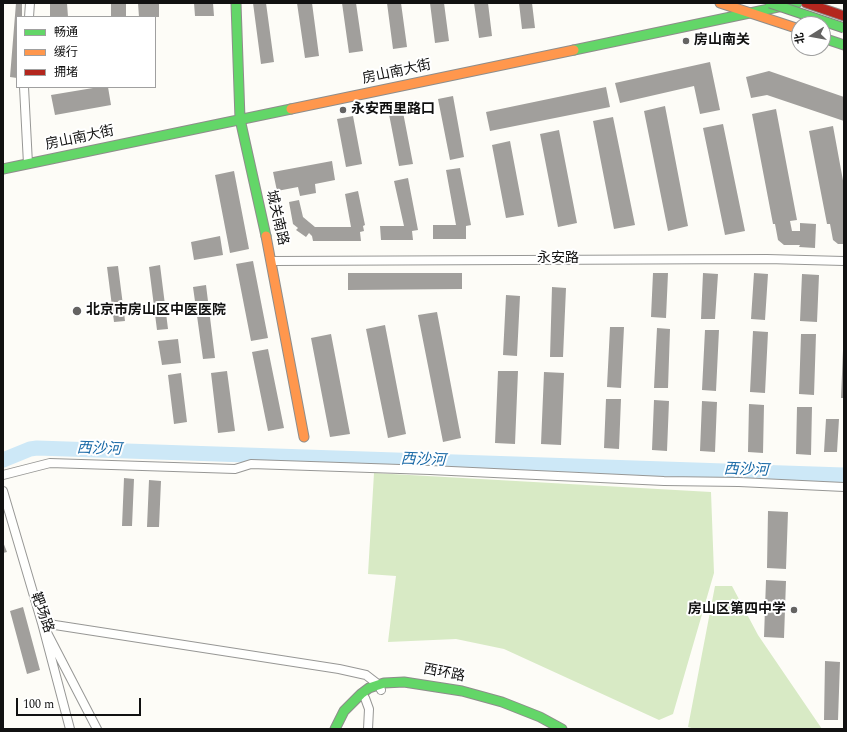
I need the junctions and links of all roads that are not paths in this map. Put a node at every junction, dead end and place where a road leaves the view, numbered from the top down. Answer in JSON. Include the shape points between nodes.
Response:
{"nodes":[{"id":1,"x":30,"y":3,"type":"edge"},
{"id":2,"x":236,"y":3,"type":"edge"},
{"id":3,"x":720,"y":3,"type":"edge"},
{"id":4,"x":770,"y":3,"type":"edge"},
{"id":5,"x":797,"y":3,"type":"edge"},
{"id":6,"x":806,"y":3,"type":"edge"},
{"id":7,"x":830,"y":3,"type":"edge"},
{"id":8,"x":844,"y":8,"type":"edge"},
{"id":9,"x":750,"y":13,"type":"junction"},
{"id":10,"x":29,"y":16,"type":"edge"},
{"id":11,"x":844,"y":16,"type":"edge"},
{"id":12,"x":791,"y":27,"type":"edge"},
{"id":13,"x":844,"y":28,"type":"edge"},
{"id":14,"x":831,"y":41,"type":"edge"},
{"id":15,"x":844,"y":45,"type":"edge"},
{"id":16,"x":24,"y":88,"type":"edge"},
{"id":17,"x":240,"y":119,"type":"junction"},
{"id":18,"x":28,"y":164,"type":"junction"},
{"id":19,"x":3,"y":169,"type":"edge"},
{"id":20,"x":272,"y":261,"type":"junction"},
{"id":21,"x":844,"y":261,"type":"edge"},
{"id":22,"x":304,"y":437,"type":"dead end"},
{"id":23,"x":3,"y":475,"type":"edge"},
{"id":24,"x":844,"y":487,"type":"edge"},
{"id":25,"x":3,"y":491,"type":"edge"},
{"id":26,"x":42,"y":624,"type":"junction"},
{"id":27,"x":380,"y":688,"type":"junction"},
{"id":28,"x":364,"y":698,"type":"junction"},
{"id":29,"x":70,"y":729,"type":"edge"},
{"id":30,"x":97,"y":729,"type":"edge"},
{"id":31,"x":335,"y":729,"type":"edge"},
{"id":32,"x":342,"y":729,"type":"edge"},
{"id":33,"x":368,"y":729,"type":"edge"},
{"id":34,"x":551,"y":729,"type":"edge"},
{"id":35,"x":562,"y":729,"type":"edge"}],
"edges":[{"from":1,"to":10,"type":"street"},
{"from":2,"to":17,"type":"main road","name":"城关南路"},
{"from":3,"to":9,"type":"main road"},
{"from":4,"to":13,"type":"main road","bridge":true},
{"from":5,"to":9,"type":"main road","name":"房山南大街"},
{"from":6,"to":11,"type":"main road"},
{"from":7,"to":8,"type":"main road"},
{"from":9,"to":12,"type":"main road"},
{"from":9,"to":17,"type":"main road","name":"房山南大街"},
{"from":14,"to":15,"type":"main road"},
{"from":16,"to":18,"type":"street"},
{"from":17,"to":18,"type":"main road","name":"房山南大街"},
{"from":17,"to":20,"type":"main road","name":"城关南路"},
{"from":18,"to":19,"type":"main road","name":"房山南大街"},
{"from":20,"to":21,"type":"street","name":"永安路"},
{"from":20,"to":22,"type":"main road","name":"城关南路"},
{"from":23,"to":24,"type":"street","via":[[50,463],[235,469],[251,464]]},
{"from":25,"to":26,"type":"street","name":"靶场路"},
{"from":26,"to":27,"type":"street","via":[[339,669],[366,675]]},
{"from":26,"to":29,"type":"street"},
{"from":26,"to":30,"type":"street","name":"靶场路"},
{"from":27,"to":28,"type":"main road","name":"西环路"},
{"from":27,"to":31,"type":"main road","name":"西环路","via":[[369,688],[354,699],[344,711]]},
{"from":27,"to":34,"type":"main road","name":"西环路","via":[[406,688],[465,698],[516,713]]},
{"from":27,"to":35,"type":"main road","name":"西环路","via":[[390,682],[408,682],[462,691],[502,702]]},
{"from":28,"to":32,"type":"main road","name":"西环路","via":[[353,709]]},
{"from":28,"to":33,"type":"street","via":[[370,709]]}]}
